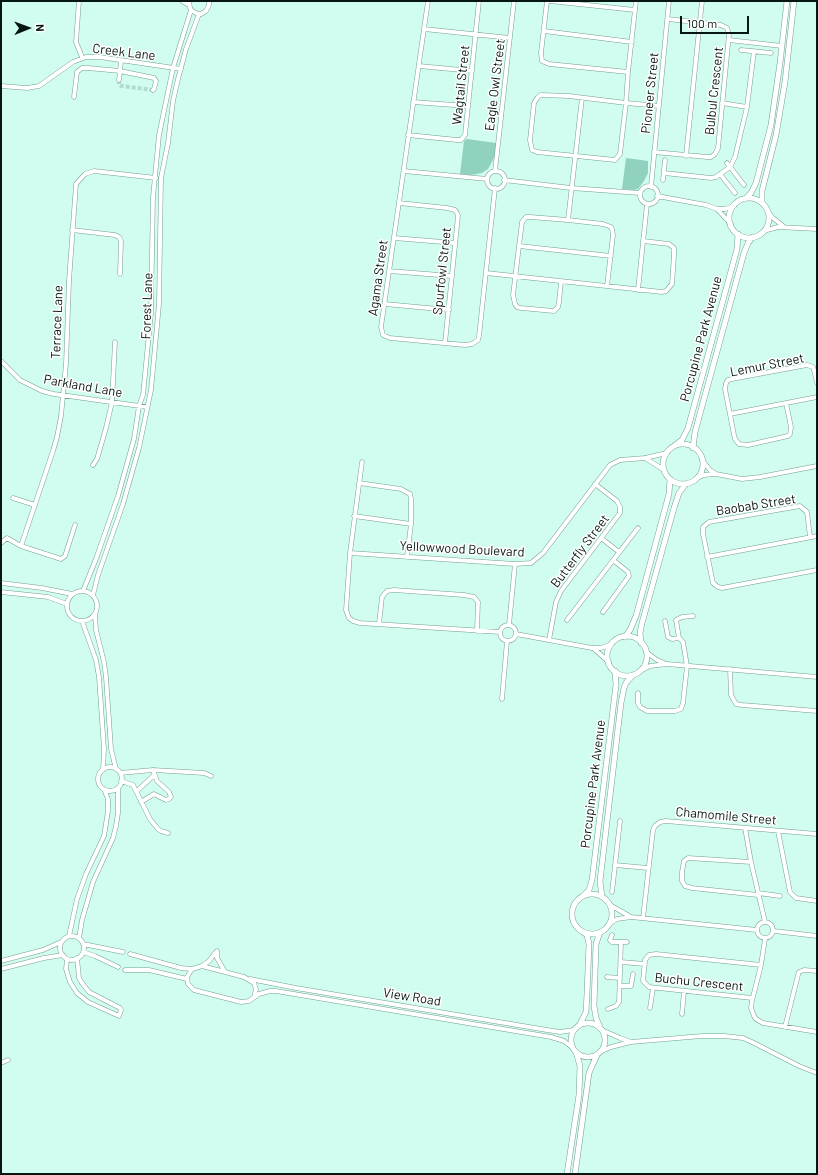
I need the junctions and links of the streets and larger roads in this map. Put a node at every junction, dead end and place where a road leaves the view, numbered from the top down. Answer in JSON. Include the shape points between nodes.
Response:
{"nodes":[{"id":1,"x":79,"y":1,"type":"edge"},
{"id":2,"x":182,"y":1,"type":"edge"},
{"id":3,"x":209,"y":1,"type":"edge"},
{"id":4,"x":428,"y":1,"type":"edge"},
{"id":5,"x":479,"y":1,"type":"edge"},
{"id":6,"x":514,"y":1,"type":"edge"},
{"id":7,"x":547,"y":1,"type":"edge"},
{"id":8,"x":550,"y":1,"type":"edge"},
{"id":9,"x":636,"y":1,"type":"edge"},
{"id":10,"x":669,"y":1,"type":"edge"},
{"id":11,"x":702,"y":1,"type":"edge"},
{"id":12,"x":787,"y":1,"type":"edge"},
{"id":13,"x":794,"y":1,"type":"edge"},
{"id":14,"x":189,"y":3,"type":"edge"},
{"id":15,"x":191,"y":10,"type":"junction"},
{"id":16,"x":635,"y":10,"type":"junction"},
{"id":17,"x":200,"y":14,"type":"junction"},
{"id":18,"x":668,"y":19,"type":"junction"},
{"id":19,"x":699,"y":22,"type":"junction"},
{"id":20,"x":424,"y":29,"type":"junction"},
{"id":21,"x":544,"y":31,"type":"junction"},
{"id":22,"x":476,"y":36,"type":"junction"},
{"id":23,"x":510,"y":38,"type":"junction"},
{"id":24,"x":729,"y":40,"type":"junction"},
{"id":25,"x":632,"y":42,"type":"junction"},
{"id":26,"x":782,"y":46,"type":"junction"},
{"id":27,"x":741,"y":50,"type":"dead end"},
{"id":28,"x":754,"y":51,"type":"junction"},
{"id":29,"x":771,"y":53,"type":"dead end"},
{"id":30,"x":82,"y":58,"type":"junction"},
{"id":31,"x":121,"y":60,"type":"junction"},
{"id":32,"x":419,"y":66,"type":"junction"},
{"id":33,"x":173,"y":68,"type":"junction"},
{"id":34,"x":181,"y":69,"type":"junction"},
{"id":35,"x":120,"y":71,"type":"junction"},
{"id":36,"x":472,"y":71,"type":"junction"},
{"id":37,"x":628,"y":72,"type":"junction"},
{"id":38,"x":119,"y":80,"type":"dead end"},
{"id":39,"x":1,"y":86,"type":"edge"},
{"id":40,"x":153,"y":90,"type":"dead end"},
{"id":41,"x":74,"y":97,"type":"dead end"},
{"id":42,"x":582,"y":98,"type":"junction"},
{"id":43,"x":414,"y":102,"type":"junction"},
{"id":44,"x":626,"y":103,"type":"junction"},
{"id":45,"x":722,"y":103,"type":"junction"},
{"id":46,"x":468,"y":106,"type":"junction"},
{"id":47,"x":659,"y":106,"type":"junction"},
{"id":48,"x":746,"y":107,"type":"junction"},
{"id":49,"x":408,"y":135,"type":"junction"},
{"id":50,"x":654,"y":152,"type":"junction"},
{"id":51,"x":575,"y":156,"type":"junction"},
{"id":52,"x":686,"y":156,"type":"junction"},
{"id":53,"x":665,"y":160,"type":"dead end"},
{"id":54,"x":727,"y":163,"type":"dead end"},
{"id":55,"x":730,"y":167,"type":"junction"},
{"id":56,"x":404,"y":171,"type":"junction"},
{"id":57,"x":495,"y":171,"type":"junction"},
{"id":58,"x":664,"y":173,"type":"junction"},
{"id":59,"x":720,"y":174,"type":"junction"},
{"id":60,"x":154,"y":178,"type":"junction"},
{"id":61,"x":161,"y":178,"type":"junction"},
{"id":62,"x":487,"y":179,"type":"junction"},
{"id":63,"x":504,"y":180,"type":"junction"},
{"id":64,"x":663,"y":180,"type":"dead end"},
{"id":65,"x":744,"y":185,"type":"dead end"},
{"id":66,"x":650,"y":187,"type":"junction"},
{"id":67,"x":495,"y":188,"type":"junction"},
{"id":68,"x":571,"y":188,"type":"junction"},
{"id":69,"x":640,"y":193,"type":"junction"},
{"id":70,"x":735,"y":193,"type":"dead end"},
{"id":71,"x":657,"y":196,"type":"junction"},
{"id":72,"x":745,"y":199,"type":"junction"},
{"id":73,"x":399,"y":203,"type":"junction"},
{"id":74,"x":762,"y":203,"type":"junction"},
{"id":75,"x":647,"y":204,"type":"junction"},
{"id":76,"x":734,"y":206,"type":"junction"},
{"id":77,"x":716,"y":209,"type":"junction"},
{"id":78,"x":768,"y":212,"type":"junction"},
{"id":79,"x":568,"y":220,"type":"junction"},
{"id":80,"x":731,"y":224,"type":"junction"},
{"id":81,"x":784,"y":226,"type":"junction"},
{"id":82,"x":817,"y":229,"type":"edge"},
{"id":83,"x":72,"y":230,"type":"junction"},
{"id":84,"x":762,"y":232,"type":"junction"},
{"id":85,"x":738,"y":234,"type":"junction"},
{"id":86,"x":753,"y":237,"type":"junction"},
{"id":87,"x":394,"y":238,"type":"junction"},
{"id":88,"x":643,"y":241,"type":"junction"},
{"id":89,"x":455,"y":243,"type":"junction"},
{"id":90,"x":519,"y":246,"type":"junction"},
{"id":91,"x":611,"y":256,"type":"junction"},
{"id":92,"x":389,"y":271,"type":"junction"},
{"id":93,"x":486,"y":273,"type":"junction"},
{"id":94,"x":120,"y":274,"type":"dead end"},
{"id":95,"x":452,"y":276,"type":"junction"},
{"id":96,"x":515,"y":276,"type":"junction"},
{"id":97,"x":561,"y":282,"type":"junction"},
{"id":98,"x":607,"y":286,"type":"junction"},
{"id":99,"x":638,"y":290,"type":"junction"},
{"id":100,"x":385,"y":304,"type":"junction"},
{"id":101,"x":449,"y":310,"type":"junction"},
{"id":102,"x":115,"y":342,"type":"dead end"},
{"id":103,"x":445,"y":343,"type":"junction"},
{"id":104,"x":1,"y":361,"type":"edge"},
{"id":105,"x":817,"y":383,"type":"edge"},
{"id":106,"x":64,"y":395,"type":"junction"},
{"id":107,"x":817,"y":397,"type":"edge"},
{"id":108,"x":112,"y":402,"type":"junction"},
{"id":109,"x":786,"y":403,"type":"junction"},
{"id":110,"x":140,"y":406,"type":"junction"},
{"id":111,"x":147,"y":407,"type":"junction"},
{"id":112,"x":730,"y":414,"type":"junction"},
{"id":113,"x":674,"y":446,"type":"junction"},
{"id":114,"x":693,"y":448,"type":"junction"},
{"id":115,"x":667,"y":453,"type":"junction"},
{"id":116,"x":645,"y":458,"type":"junction"},
{"id":117,"x":702,"y":460,"type":"junction"},
{"id":118,"x":362,"y":462,"type":"dead end"},
{"id":119,"x":93,"y":465,"type":"dead end"},
{"id":120,"x":817,"y":466,"type":"edge"},
{"id":121,"x":664,"y":470,"type":"junction"},
{"id":122,"x":716,"y":474,"type":"junction"},
{"id":123,"x":697,"y":478,"type":"junction"},
{"id":124,"x":670,"y":480,"type":"junction"},
{"id":125,"x":359,"y":483,"type":"junction"},
{"id":126,"x":595,"y":484,"type":"junction"},
{"id":127,"x":686,"y":484,"type":"junction"},
{"id":128,"x":13,"y":498,"type":"dead end"},
{"id":129,"x":35,"y":505,"type":"junction"},
{"id":130,"x":354,"y":516,"type":"junction"},
{"id":131,"x":411,"y":524,"type":"junction"},
{"id":132,"x":75,"y":525,"type":"dead end"},
{"id":133,"x":638,"y":528,"type":"dead end"},
{"id":134,"x":817,"y":536,"type":"edge"},
{"id":135,"x":810,"y":537,"type":"junction"},
{"id":136,"x":601,"y":538,"type":"junction"},
{"id":137,"x":1,"y":543,"type":"edge"},
{"id":138,"x":21,"y":546,"type":"junction"},
{"id":139,"x":619,"y":552,"type":"junction"},
{"id":140,"x":350,"y":553,"type":"junction"},
{"id":141,"x":407,"y":557,"type":"junction"},
{"id":142,"x":707,"y":557,"type":"junction"},
{"id":143,"x":613,"y":560,"type":"junction"},
{"id":144,"x":515,"y":564,"type":"junction"},
{"id":145,"x":817,"y":570,"type":"edge"},
{"id":146,"x":1,"y":583,"type":"edge"},
{"id":147,"x":83,"y":591,"type":"junction"},
{"id":148,"x":1,"y":592,"type":"edge"},
{"id":149,"x":72,"y":594,"type":"junction"},
{"id":150,"x":93,"y":595,"type":"junction"},
{"id":151,"x":67,"y":604,"type":"junction"},
{"id":152,"x":603,"y":612,"type":"dead end"},
{"id":153,"x":95,"y":615,"type":"junction"},
{"id":154,"x":693,"y":616,"type":"dead end"},
{"id":155,"x":567,"y":620,"type":"dead end"},
{"id":156,"x":82,"y":622,"type":"junction"},
{"id":157,"x":665,"y":622,"type":"dead end"},
{"id":158,"x":379,"y":624,"type":"junction"},
{"id":159,"x":508,"y":625,"type":"junction"},
{"id":160,"x":477,"y":630,"type":"junction"},
{"id":161,"x":500,"y":632,"type":"junction"},
{"id":162,"x":516,"y":634,"type":"junction"},
{"id":163,"x":625,"y":637,"type":"junction"},
{"id":164,"x":679,"y":638,"type":"junction"},
{"id":165,"x":549,"y":640,"type":"junction"},
{"id":166,"x":507,"y":641,"type":"junction"},
{"id":167,"x":642,"y":643,"type":"junction"},
{"id":168,"x":612,"y":644,"type":"junction"},
{"id":169,"x":592,"y":648,"type":"junction"},
{"id":170,"x":646,"y":652,"type":"junction"},
{"id":171,"x":609,"y":662,"type":"junction"},
{"id":172,"x":667,"y":664,"type":"junction"},
{"id":173,"x":687,"y":666,"type":"junction"},
{"id":174,"x":730,"y":669,"type":"junction"},
{"id":175,"x":642,"y":670,"type":"junction"},
{"id":176,"x":615,"y":672,"type":"junction"},
{"id":177,"x":633,"y":675,"type":"junction"},
{"id":178,"x":817,"y":677,"type":"edge"},
{"id":179,"x":638,"y":692,"type":"dead end"},
{"id":180,"x":502,"y":699,"type":"dead end"},
{"id":181,"x":817,"y":711,"type":"edge"},
{"id":182,"x":116,"y":769,"type":"junction"},
{"id":183,"x":102,"y":770,"type":"junction"},
{"id":184,"x":153,"y":770,"type":"junction"},
{"id":185,"x":120,"y":773,"type":"junction"},
{"id":186,"x":154,"y":775,"type":"junction"},
{"id":187,"x":212,"y":776,"type":"dead end"},
{"id":188,"x":121,"y":781,"type":"junction"},
{"id":189,"x":118,"y":788,"type":"junction"},
{"id":190,"x":104,"y":789,"type":"junction"},
{"id":191,"x":137,"y":791,"type":"junction"},
{"id":192,"x":141,"y":802,"type":"junction"},
{"id":193,"x":620,"y":821,"type":"dead end"},
{"id":194,"x":745,"y":828,"type":"junction"},
{"id":195,"x":778,"y":831,"type":"junction"},
{"id":196,"x":168,"y":832,"type":"dead end"},
{"id":197,"x":817,"y":834,"type":"edge"},
{"id":198,"x":751,"y":862,"type":"junction"},
{"id":199,"x":615,"y":865,"type":"junction"},
{"id":200,"x":648,"y":868,"type":"junction"},
{"id":201,"x":612,"y":892,"type":"dead end"},
{"id":202,"x":758,"y":894,"type":"junction"},
{"id":203,"x":583,"y":896,"type":"junction"},
{"id":204,"x":780,"y":896,"type":"dead end"},
{"id":205,"x":602,"y":897,"type":"junction"},
{"id":206,"x":817,"y":901,"type":"edge"},
{"id":207,"x":610,"y":905,"type":"junction"},
{"id":208,"x":631,"y":917,"type":"junction"},
{"id":209,"x":643,"y":918,"type":"junction"},
{"id":210,"x":765,"y":922,"type":"junction"},
{"id":211,"x":609,"y":924,"type":"junction"},
{"id":212,"x":581,"y":930,"type":"junction"},
{"id":213,"x":757,"y":930,"type":"junction"},
{"id":214,"x":600,"y":932,"type":"junction"},
{"id":215,"x":774,"y":932,"type":"junction"},
{"id":216,"x":612,"y":935,"type":"dead end"},
{"id":217,"x":69,"y":936,"type":"junction"},
{"id":218,"x":817,"y":936,"type":"edge"},
{"id":219,"x":79,"y":938,"type":"junction"},
{"id":220,"x":764,"y":938,"type":"junction"},
{"id":221,"x":61,"y":942,"type":"junction"},
{"id":222,"x":621,"y":942,"type":"junction"},
{"id":223,"x":628,"y":942,"type":"dead end"},
{"id":224,"x":83,"y":944,"type":"junction"},
{"id":225,"x":82,"y":952,"type":"junction"},
{"id":226,"x":123,"y":952,"type":"dead end"},
{"id":227,"x":130,"y":954,"type":"dead end"},
{"id":228,"x":63,"y":955,"type":"junction"},
{"id":229,"x":77,"y":958,"type":"junction"},
{"id":230,"x":67,"y":959,"type":"junction"},
{"id":231,"x":1,"y":961,"type":"edge"},
{"id":232,"x":620,"y":962,"type":"junction"},
{"id":233,"x":645,"y":964,"type":"junction"},
{"id":234,"x":761,"y":965,"type":"junction"},
{"id":235,"x":202,"y":966,"type":"junction"},
{"id":236,"x":118,"y":968,"type":"dead end"},
{"id":237,"x":1,"y":969,"type":"edge"},
{"id":238,"x":192,"y":969,"type":"junction"},
{"id":239,"x":125,"y":970,"type":"dead end"},
{"id":240,"x":817,"y":971,"type":"edge"},
{"id":241,"x":225,"y":972,"type":"junction"},
{"id":242,"x":633,"y":974,"type":"dead end"},
{"id":243,"x":607,"y":977,"type":"dead end"},
{"id":244,"x":248,"y":978,"type":"junction"},
{"id":245,"x":620,"y":978,"type":"junction"},
{"id":246,"x":187,"y":979,"type":"junction"},
{"id":247,"x":620,"y":986,"type":"junction"},
{"id":248,"x":653,"y":988,"type":"junction"},
{"id":249,"x":684,"y":991,"type":"junction"},
{"id":250,"x":254,"y":997,"type":"junction"},
{"id":251,"x":752,"y":998,"type":"junction"},
{"id":252,"x":650,"y":1008,"type":"dead end"},
{"id":253,"x":608,"y":1009,"type":"dead end"},
{"id":254,"x":682,"y":1014,"type":"dead end"},
{"id":255,"x":486,"y":1020,"type":"junction"},
{"id":256,"x":579,"y":1025,"type":"junction"},
{"id":257,"x":485,"y":1026,"type":"junction"},
{"id":258,"x":784,"y":1027,"type":"junction"},
{"id":259,"x":601,"y":1028,"type":"junction"},
{"id":260,"x":574,"y":1030,"type":"junction"},
{"id":261,"x":817,"y":1032,"type":"edge"},
{"id":262,"x":631,"y":1042,"type":"junction"},
{"id":263,"x":575,"y":1050,"type":"junction"},
{"id":264,"x":600,"y":1053,"type":"junction"},
{"id":265,"x":8,"y":1060,"type":"dead end"},
{"id":266,"x":1,"y":1063,"type":"edge"},
{"id":267,"x":817,"y":1073,"type":"edge"},
{"id":268,"x":567,"y":1174,"type":"edge"},
{"id":269,"x":575,"y":1174,"type":"edge"}],
"edges":[{"from":1,"to":30,"type":"street","via":[[76,42]]},
{"from":2,"to":14,"type":"street"},
{"from":3,"to":17,"type":"street","name":"Forest Lane","via":[[206,11]]},
{"from":4,"to":20,"type":"street","name":"Agama Street"},
{"from":5,"to":22,"type":"street","name":"Wagtail Street"},
{"from":6,"to":23,"type":"street","name":"Eagle Owl Street"},
{"from":7,"to":21,"type":"street"},
{"from":8,"to":16,"type":"street"},
{"from":9,"to":16,"type":"street"},
{"from":10,"to":18,"type":"street","name":"Pioneer Street"},
{"from":11,"to":19,"type":"street"},
{"from":12,"to":26,"type":"street"},
{"from":13,"to":74,"type":"street","via":[[784,90],[762,191]]},
{"from":14,"to":15,"type":"street"},
{"from":15,"to":17,"type":"street"},
{"from":15,"to":33,"type":"street","name":"Forest Lane"},
{"from":16,"to":25,"type":"street"},
{"from":17,"to":34,"type":"street","name":"Forest Lane"},
{"from":18,"to":19,"type":"street","name":"Bulbul Crescent"},
{"from":18,"to":47,"type":"street","name":"Pioneer Street"},
{"from":19,"to":24,"type":"street","name":"Bulbul Crescent","via":[[724,26],[728,31]]},
{"from":19,"to":52,"type":"street"},
{"from":20,"to":22,"type":"street"},
{"from":20,"to":32,"type":"street","name":"Agama Street"},
{"from":21,"to":25,"type":"street"},
{"from":21,"to":37,"type":"street","via":[[541,58],[545,63]]},
{"from":22,"to":23,"type":"street"},
{"from":22,"to":36,"type":"street","name":"Wagtail Street"},
{"from":23,"to":57,"type":"street","name":"Eagle Owl Street"},
{"from":24,"to":26,"type":"street"},
{"from":24,"to":45,"type":"street","name":"Bulbul Crescent"},
{"from":25,"to":37,"type":"street"},
{"from":26,"to":72,"type":"street","via":[[776,94],[763,157],[754,188]]},
{"from":27,"to":28,"type":"street"},
{"from":28,"to":29,"type":"street"},
{"from":28,"to":48,"type":"street"},
{"from":30,"to":31,"type":"street","name":"Creek Lane"},
{"from":30,"to":39,"type":"street","name":"Creek Lane","via":[[39,86]]},
{"from":31,"to":33,"type":"street","name":"Creek Lane"},
{"from":31,"to":35,"type":"street"},
{"from":32,"to":36,"type":"street"},
{"from":32,"to":43,"type":"street","name":"Agama Street"},
{"from":33,"to":34,"type":"street","name":"Creek Lane"},
{"from":33,"to":60,"type":"street","name":"Forest Lane","via":[[161,118]]},
{"from":34,"to":61,"type":"street","name":"Forest Lane","via":[[173,101]]},
{"from":35,"to":38,"type":"street"},
{"from":35,"to":40,"type":"street","via":[[154,78],[156,81]]},
{"from":35,"to":41,"type":"street","via":[[88,68],[79,70]]},
{"from":36,"to":46,"type":"street","name":"Wagtail Street"},
{"from":37,"to":44,"type":"street"},
{"from":42,"to":44,"type":"street"},
{"from":42,"to":51,"type":"street"},
{"from":42,"to":51,"type":"street","via":[[541,95],[534,103],[530,140],[532,150]]},
{"from":43,"to":46,"type":"street"},
{"from":43,"to":49,"type":"street","name":"Agama Street"},
{"from":44,"to":47,"type":"street"},
{"from":44,"to":51,"type":"street","via":[[618,157],[611,160]]},
{"from":45,"to":48,"type":"street"},
{"from":45,"to":52,"type":"street","name":"Bulbul Crescent","via":[[717,152],[712,157]]},
{"from":46,"to":49,"type":"street","name":"Wagtail Street","via":[[466,132],[461,140]]},
{"from":47,"to":50,"type":"street","name":"Pioneer Street"},
{"from":48,"to":55,"type":"street","via":[[735,157]]},
{"from":49,"to":56,"type":"street","name":"Agama Street"},
{"from":50,"to":52,"type":"street","name":"Bulbul Crescent"},
{"from":50,"to":66,"type":"street","name":"Pioneer Street"},
{"from":51,"to":68,"type":"street"},
{"from":53,"to":58,"type":"street"},
{"from":54,"to":55,"type":"street"},
{"from":55,"to":59,"type":"street"},
{"from":55,"to":65,"type":"street"},
{"from":56,"to":62,"type":"street"},
{"from":56,"to":73,"type":"street","name":"Agama Street"},
{"from":57,"to":62,"type":"street","via":[[489,174]]},
{"from":57,"to":63,"type":"street","via":[[501,173]]},
{"from":58,"to":59,"type":"street","via":[[711,178]]},
{"from":58,"to":64,"type":"street"},
{"from":59,"to":70,"type":"street"},
{"from":60,"to":61,"type":"street","name":"Terrace Lane"},
{"from":60,"to":83,"type":"street","name":"Terrace Lane","via":[[94,171],[85,174],[78,180],[75,189]]},
{"from":60,"to":110,"type":"street","name":"Forest Lane","via":[[151,313],[146,377]]},
{"from":61,"to":111,"type":"street","name":"Forest Lane","via":[[159,304],[153,375]]},
{"from":62,"to":67,"type":"street","via":[[489,185]]},
{"from":63,"to":67,"type":"street","via":[[502,186]]},
{"from":63,"to":68,"type":"street"},
{"from":66,"to":69,"type":"street"},
{"from":66,"to":71,"type":"street","via":[[655,190]]},
{"from":67,"to":93,"type":"street","name":"Agama Street"},
{"from":68,"to":69,"type":"street"},
{"from":68,"to":79,"type":"street"},
{"from":69,"to":75,"type":"street","via":[[642,201]]},
{"from":71,"to":75,"type":"street","via":[[653,203]]},
{"from":71,"to":77,"type":"street","via":[[694,202]]},
{"from":72,"to":74,"type":"street","via":[[754,199]]},
{"from":72,"to":76,"type":"street","via":[[738,201]]},
{"from":73,"to":87,"type":"street","name":"Agama Street"},
{"from":73,"to":89,"type":"street","name":"Spurfowl Street","via":[[455,210],[458,216]]},
{"from":74,"to":78,"type":"street"},
{"from":75,"to":88,"type":"street"},
{"from":76,"to":77,"type":"street"},
{"from":76,"to":80,"type":"street","via":[[730,216]]},
{"from":77,"to":80,"type":"street"},
{"from":78,"to":81,"type":"street"},
{"from":78,"to":84,"type":"street","via":[[768,223]]},
{"from":79,"to":90,"type":"street","via":[[526,217],[522,222]]},
{"from":79,"to":91,"type":"street","via":[[610,227],[613,232]]},
{"from":80,"to":85,"type":"street"},
{"from":81,"to":82,"type":"street"},
{"from":81,"to":84,"type":"street"},
{"from":83,"to":94,"type":"street","via":[[120,237]]},
{"from":83,"to":106,"type":"street","name":"Terrace Lane"},
{"from":84,"to":86,"type":"street"},
{"from":85,"to":86,"type":"street"},
{"from":85,"to":113,"type":"street","name":"Porcupine Park Avenue","via":[[736,255],[688,428],[682,440]]},
{"from":86,"to":114,"type":"street","name":"Porcupine Park Avenue","via":[[744,253],[695,432]]},
{"from":87,"to":89,"type":"street"},
{"from":87,"to":92,"type":"street","name":"Agama Street"},
{"from":88,"to":99,"type":"street"},
{"from":88,"to":99,"type":"street","via":[[669,244],[674,248],[672,284],[669,290],[662,292]]},
{"from":89,"to":95,"type":"street","name":"Spurfowl Street"},
{"from":90,"to":91,"type":"street"},
{"from":90,"to":96,"type":"street"},
{"from":91,"to":98,"type":"street"},
{"from":92,"to":95,"type":"street"},
{"from":92,"to":100,"type":"street","name":"Agama Street"},
{"from":93,"to":96,"type":"street"},
{"from":93,"to":103,"type":"street","name":"Agama Street","via":[[478,340],[468,345]]},
{"from":95,"to":101,"type":"street","name":"Spurfowl Street"},
{"from":96,"to":97,"type":"street"},
{"from":96,"to":97,"type":"street","via":[[513,300],[517,307],[521,308],[554,310],[560,302]]},
{"from":97,"to":98,"type":"street"},
{"from":98,"to":99,"type":"street"},
{"from":100,"to":101,"type":"street"},
{"from":100,"to":103,"type":"street","name":"Agama Street","via":[[381,327],[386,336]]},
{"from":101,"to":103,"type":"street","name":"Spurfowl Street"},
{"from":102,"to":108,"type":"street"},
{"from":104,"to":106,"type":"street","name":"Parkland Lane","via":[[12,373],[31,386]]},
{"from":105,"to":112,"type":"street","name":"Lemur Street","via":[[814,370],[805,365],[728,380],[725,389]]},
{"from":106,"to":108,"type":"street","name":"Parkland Lane"},
{"from":106,"to":129,"type":"street","name":"Terrace Lane","via":[[57,437]]},
{"from":107,"to":109,"type":"street"},
{"from":108,"to":110,"type":"street","name":"Parkland Lane"},
{"from":108,"to":119,"type":"street","via":[[98,459]]},
{"from":109,"to":112,"type":"street"},
{"from":109,"to":112,"type":"street","name":"Lemur Street","via":[[791,431],[788,436],[748,445],[739,444],[735,439]]},
{"from":110,"to":111,"type":"street","name":"Parkland Lane"},
{"from":110,"to":147,"type":"street","name":"Forest Lane","via":[[134,439],[118,496]]},
{"from":111,"to":150,"type":"street","name":"Forest Lane","via":[[139,448],[123,504]]},
{"from":113,"to":114,"type":"street","via":[[684,445]]},
{"from":113,"to":115,"type":"street"},
{"from":114,"to":117,"type":"street"},
{"from":115,"to":116,"type":"street","name":"Yellowwood Boulevard"},
{"from":115,"to":121,"type":"street","via":[[663,461]]},
{"from":116,"to":121,"type":"street"},
{"from":116,"to":126,"type":"street","name":"Yellowwood Boulevard","via":[[626,458],[616,462]]},
{"from":117,"to":122,"type":"street"},
{"from":117,"to":123,"type":"street"},
{"from":118,"to":125,"type":"street"},
{"from":120,"to":122,"type":"street","via":[[748,479],[735,479]]},
{"from":121,"to":124,"type":"street"},
{"from":122,"to":123,"type":"street"},
{"from":123,"to":127,"type":"street"},
{"from":124,"to":127,"type":"street"},
{"from":124,"to":163,"type":"street","via":[[669,494],[636,616]]},
{"from":125,"to":130,"type":"street"},
{"from":125,"to":131,"type":"street","via":[[408,492],[411,499]]},
{"from":126,"to":136,"type":"street","name":"Butterfly Street","via":[[617,501],[621,510]]},
{"from":126,"to":144,"type":"street","name":"Yellowwood Boulevard","via":[[539,557],[531,563]]},
{"from":127,"to":167,"type":"street","via":[[679,493],[674,508],[642,623]]},
{"from":128,"to":129,"type":"street"},
{"from":129,"to":138,"type":"street","name":"Terrace Lane"},
{"from":130,"to":131,"type":"street"},
{"from":130,"to":140,"type":"street"},
{"from":131,"to":141,"type":"street"},
{"from":132,"to":138,"type":"street","via":[[65,556],[61,559]]},
{"from":133,"to":139,"type":"street"},
{"from":134,"to":135,"type":"street"},
{"from":135,"to":142,"type":"street"},
{"from":135,"to":142,"type":"street","name":"Baobab Street","via":[[807,512],[800,506],[709,522],[703,527]]},
{"from":136,"to":139,"type":"street"},
{"from":136,"to":165,"type":"street","name":"Butterfly Street","via":[[561,591],[556,602]]},
{"from":137,"to":138,"type":"street","via":[[7,538]]},
{"from":139,"to":143,"type":"street"},
{"from":140,"to":141,"type":"street","name":"Yellowwood Boulevard"},
{"from":140,"to":158,"type":"street","via":[[346,610],[349,618],[356,622]]},
{"from":141,"to":144,"type":"street","name":"Yellowwood Boulevard"},
{"from":142,"to":145,"type":"street","name":"Baobab Street","via":[[713,582],[720,588]]},
{"from":143,"to":152,"type":"street","via":[[628,572],[629,576]]},
{"from":143,"to":155,"type":"street"},
{"from":144,"to":159,"type":"street"},
{"from":146,"to":149,"type":"street"},
{"from":147,"to":149,"type":"street"},
{"from":147,"to":150,"type":"street"},
{"from":148,"to":151,"type":"street","via":[[48,597]]},
{"from":149,"to":151,"type":"street"},
{"from":150,"to":153,"type":"street","via":[[98,605]]},
{"from":151,"to":156,"type":"street","via":[[71,616]]},
{"from":153,"to":156,"type":"street"},
{"from":153,"to":182,"type":"street","via":[[104,662]]},
{"from":154,"to":164,"type":"street","via":[[676,620]]},
{"from":156,"to":183,"type":"street","via":[[96,660],[99,677],[104,749]]},
{"from":157,"to":164,"type":"street","via":[[668,637]]},
{"from":158,"to":160,"type":"street"},
{"from":158,"to":160,"type":"street","via":[[382,597],[387,591],[394,590],[474,597],[478,602]]},
{"from":159,"to":161,"type":"street"},
{"from":159,"to":162,"type":"street","via":[[515,628]]},
{"from":160,"to":161,"type":"street"},
{"from":161,"to":166,"type":"street","via":[[502,638]]},
{"from":162,"to":165,"type":"street"},
{"from":162,"to":166,"type":"street","via":[[514,639]]},
{"from":163,"to":167,"type":"street","via":[[632,637]]},
{"from":163,"to":168,"type":"street"},
{"from":164,"to":173,"type":"street","via":[[683,642]]},
{"from":165,"to":169,"type":"street"},
{"from":166,"to":180,"type":"street"},
{"from":167,"to":170,"type":"street"},
{"from":168,"to":169,"type":"street"},
{"from":168,"to":171,"type":"street","via":[[608,653]]},
{"from":169,"to":171,"type":"street"},
{"from":170,"to":172,"type":"street"},
{"from":170,"to":175,"type":"street","via":[[647,658]]},
{"from":171,"to":176,"type":"street"},
{"from":172,"to":173,"type":"street"},
{"from":172,"to":175,"type":"street","via":[[650,666]]},
{"from":173,"to":174,"type":"street"},
{"from":173,"to":179,"type":"street","via":[[681,709],[647,711],[638,703]]},
{"from":174,"to":178,"type":"street"},
{"from":174,"to":181,"type":"street","via":[[731,695],[736,704]]},
{"from":175,"to":177,"type":"street"},
{"from":176,"to":177,"type":"street","via":[[623,676]]},
{"from":176,"to":203,"type":"street","name":"Porcupine Park Avenue","via":[[616,685],[592,880],[589,890]]},
{"from":177,"to":205,"type":"street","name":"Porcupine Park Avenue","via":[[626,683],[621,704],[600,881]]},
{"from":182,"to":183,"type":"street","via":[[110,767]]},
{"from":182,"to":185,"type":"street"},
{"from":183,"to":190,"type":"street","via":[[98,780]]},
{"from":184,"to":185,"type":"street"},
{"from":184,"to":186,"type":"street"},
{"from":184,"to":187,"type":"street","via":[[204,773]]},
{"from":185,"to":188,"type":"street"},
{"from":186,"to":191,"type":"street"},
{"from":186,"to":192,"type":"street","via":[[169,792],[170,797],[166,800],[154,794]]},
{"from":188,"to":189,"type":"street"},
{"from":188,"to":191,"type":"street","via":[[131,783]]},
{"from":189,"to":190,"type":"street","via":[[111,791]]},
{"from":189,"to":219,"type":"street","via":[[118,813],[113,838],[93,882]]},
{"from":190,"to":217,"type":"street","via":[[108,799],[108,811],[104,836],[77,899]]},
{"from":191,"to":192,"type":"street"},
{"from":192,"to":196,"type":"street","via":[[158,829],[161,832]]},
{"from":193,"to":199,"type":"street"},
{"from":194,"to":195,"type":"street","name":"Chamomile Street"},
{"from":194,"to":198,"type":"street"},
{"from":194,"to":200,"type":"street","name":"Chamomile Street","via":[[660,822],[653,830]]},
{"from":195,"to":197,"type":"street","name":"Chamomile Street"},
{"from":195,"to":206,"type":"street","via":[[790,892],[796,898]]},
{"from":198,"to":202,"type":"street"},
{"from":198,"to":202,"type":"street","via":[[688,858],[684,861],[682,881],[685,886],[692,888]]},
{"from":199,"to":200,"type":"street"},
{"from":199,"to":201,"type":"street"},
{"from":200,"to":209,"type":"street","name":"Chamomile Street"},
{"from":202,"to":204,"type":"street"},
{"from":202,"to":210,"type":"street"},
{"from":203,"to":205,"type":"street","via":[[592,894]]},
{"from":203,"to":212,"type":"street","via":[[576,903],[573,913],[575,922]]},
{"from":205,"to":207,"type":"street"},
{"from":207,"to":208,"type":"street"},
{"from":207,"to":211,"type":"street","via":[[612,915]]},
{"from":208,"to":209,"type":"street"},
{"from":208,"to":211,"type":"street","via":[[617,919]]},
{"from":209,"to":213,"type":"street"},
{"from":210,"to":213,"type":"street","via":[[760,924]]},
{"from":210,"to":215,"type":"street","via":[[772,925]]},
{"from":211,"to":214,"type":"street"},
{"from":212,"to":214,"type":"street","via":[[590,933]]},
{"from":212,"to":256,"type":"street","via":[[587,935],[587,1008]]},
{"from":213,"to":220,"type":"street","via":[[758,935]]},
{"from":214,"to":259,"type":"street","via":[[596,944],[594,1006]]},
{"from":215,"to":218,"type":"street"},
{"from":215,"to":220,"type":"street"},
{"from":216,"to":222,"type":"street","via":[[610,942]]},
{"from":217,"to":219,"type":"street"},
{"from":217,"to":221,"type":"street"},
{"from":219,"to":224,"type":"street"},
{"from":220,"to":234,"type":"street"},
{"from":221,"to":228,"type":"street","via":[[60,949]]},
{"from":221,"to":231,"type":"street","via":[[43,950]]},
{"from":222,"to":223,"type":"street"},
{"from":222,"to":232,"type":"street"},
{"from":224,"to":225,"type":"street"},
{"from":224,"to":226,"type":"street"},
{"from":225,"to":229,"type":"street"},
{"from":225,"to":236,"type":"street"},
{"from":227,"to":238,"type":"street"},
{"from":228,"to":230,"type":"street"},
{"from":228,"to":237,"type":"street"},
{"from":229,"to":230,"type":"street"},
{"from":229,"to":230,"type":"street","via":[[82,983],[89,992],[120,1008],[119,1016],[88,1002],[77,993],[66,969]]},
{"from":232,"to":233,"type":"street"},
{"from":232,"to":245,"type":"street"},
{"from":233,"to":234,"type":"street","name":"Buchu Crescent","via":[[649,955],[656,954]]},
{"from":233,"to":248,"type":"street","name":"Buchu Crescent","via":[[643,981]]},
{"from":234,"to":251,"type":"street"},
{"from":235,"to":238,"type":"street"},
{"from":235,"to":241,"type":"street","name":"View Road"},
{"from":235,"to":241,"type":"street","via":[[217,951],[217,958]]},
{"from":238,"to":246,"type":"street"},
{"from":239,"to":246,"type":"street","via":[[149,970]]},
{"from":240,"to":258,"type":"street","via":[[799,972]]},
{"from":241,"to":244,"type":"street","name":"View Road"},
{"from":242,"to":247,"type":"street","via":[[631,986]]},
{"from":243,"to":245,"type":"street"},
{"from":244,"to":250,"type":"street","via":[[256,986]]},
{"from":244,"to":255,"type":"street","name":"View Road"},
{"from":245,"to":247,"type":"street"},
{"from":246,"to":250,"type":"street","name":"View Road","via":[[194,990],[227,999],[245,1002]]},
{"from":247,"to":253,"type":"street","via":[[618,1004]]},
{"from":248,"to":249,"type":"street","name":"Buchu Crescent"},
{"from":248,"to":252,"type":"street"},
{"from":249,"to":251,"type":"street","name":"Buchu Crescent"},
{"from":249,"to":254,"type":"street"},
{"from":250,"to":257,"type":"street","name":"View Road","via":[[276,991]]},
{"from":251,"to":258,"type":"street","via":[[751,1008],[756,1019]]},
{"from":255,"to":257,"type":"street"},
{"from":255,"to":260,"type":"street","name":"View Road","via":[[555,1031]]},
{"from":256,"to":259,"type":"street","via":[[588,1022]]},
{"from":256,"to":260,"type":"street"},
{"from":257,"to":263,"type":"street","name":"View Road","via":[[551,1037],[564,1041]]},
{"from":258,"to":261,"type":"street"},
{"from":259,"to":262,"type":"street"},
{"from":259,"to":264,"type":"street","via":[[605,1043]]},
{"from":260,"to":263,"type":"street","via":[[571,1038]]},
{"from":262,"to":264,"type":"street","via":[[611,1046]]},
{"from":262,"to":267,"type":"street","via":[[702,1036],[735,1037],[752,1042]]},
{"from":263,"to":264,"type":"street","via":[[586,1057]]},
{"from":263,"to":268,"type":"street","via":[[580,1066],[579,1095]]},
{"from":264,"to":269,"type":"street","via":[[589,1073]]},
{"from":265,"to":266,"type":"street"}]}
